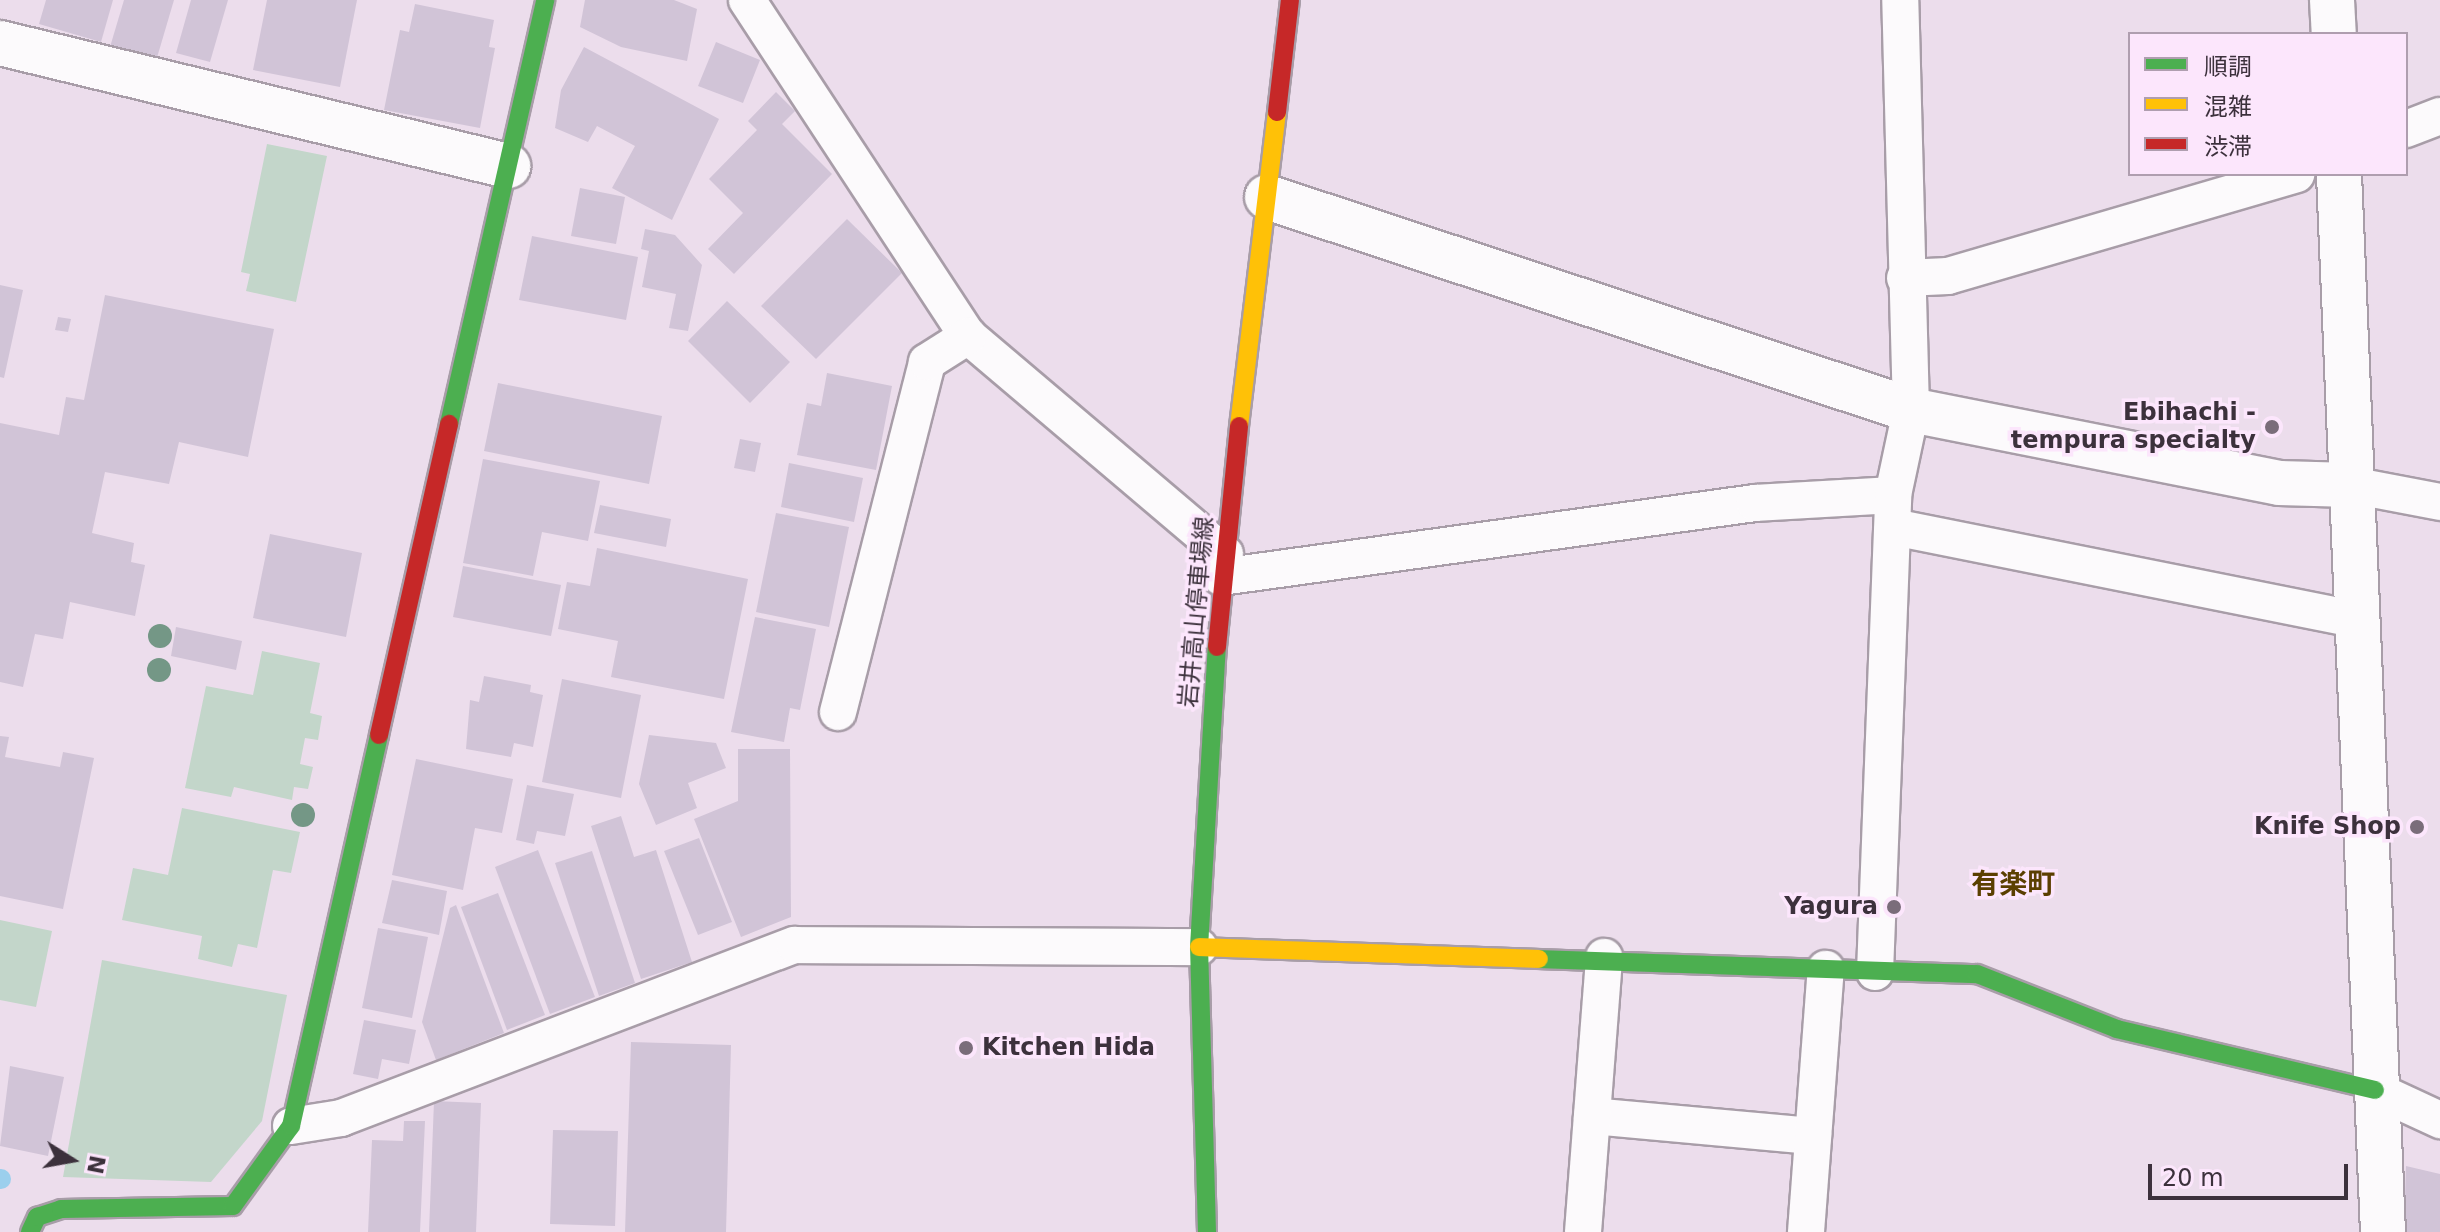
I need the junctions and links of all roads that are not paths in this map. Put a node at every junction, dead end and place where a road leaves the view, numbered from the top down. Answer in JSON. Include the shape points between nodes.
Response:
{"nodes":[{"id":1,"x":545,"y":0,"type":"edge"},
{"id":2,"x":747,"y":0,"type":"edge"},
{"id":3,"x":1290,"y":0,"type":"edge"},
{"id":4,"x":1900,"y":0,"type":"edge"},
{"id":5,"x":2332,"y":0,"type":"edge"},
{"id":6,"x":2334,"y":32,"type":"edge"},
{"id":7,"x":0,"y":43,"type":"edge"},
{"id":8,"x":2440,"y":116,"type":"edge"},
{"id":9,"x":2408,"y":128,"type":"edge"},
{"id":10,"x":508,"y":166,"type":"junction"},
{"id":11,"x":2289,"y":176,"type":"edge"},
{"id":12,"x":2339,"y":176,"type":"edge"},
{"id":13,"x":1267,"y":197,"type":"junction"},
{"id":14,"x":1905,"y":278,"type":"junction"},
{"id":15,"x":968,"y":336,"type":"junction"},
{"id":16,"x":1911,"y":410,"type":"junction"},
{"id":17,"x":2351,"y":485,"type":"junction"},
{"id":18,"x":2440,"y":502,"type":"edge"},
{"id":19,"x":1893,"y":511,"type":"junction"},
{"id":20,"x":1223,"y":566,"type":"junction"},
{"id":21,"x":2357,"y":620,"type":"junction"},
{"id":22,"x":838,"y":712,"type":"dead end"},
{"id":23,"x":1199,"y":947,"type":"junction"},
{"id":24,"x":1604,"y":957,"type":"junction"},
{"id":25,"x":1826,"y":969,"type":"junction"},
{"id":26,"x":1875,"y":972,"type":"junction"},
{"id":27,"x":2375,"y":1090,"type":"junction"},
{"id":28,"x":1592,"y":1116,"type":"junction"},
{"id":29,"x":2440,"y":1120,"type":"edge"},
{"id":30,"x":291,"y":1126,"type":"junction"},
{"id":31,"x":1813,"y":1136,"type":"junction"},
{"id":32,"x":30,"y":1232,"type":"edge"},
{"id":33,"x":1207,"y":1232,"type":"edge"},
{"id":34,"x":1583,"y":1232,"type":"edge"},
{"id":35,"x":1806,"y":1232,"type":"edge"},
{"id":36,"x":2383,"y":1232,"type":"edge"}],
"edges":[{"from":1,"to":10,"type":"street"},
{"from":2,"to":15,"type":"lane"},
{"from":3,"to":13,"type":"street","name":"岩井高山停車場線"},
{"from":4,"to":14,"type":"lane"},
{"from":5,"to":6,"type":"street"},
{"from":7,"to":10,"type":"street"},
{"from":8,"to":9,"type":"lane"},
{"from":10,"to":30,"type":"street"},
{"from":11,"to":14,"type":"lane","via":[[1948,276]]},
{"from":12,"to":17,"type":"street"},
{"from":13,"to":16,"type":"street"},
{"from":13,"to":20,"type":"street","name":"岩井高山停車場線"},
{"from":14,"to":16,"type":"lane"},
{"from":15,"to":20,"type":"lane"},
{"from":15,"to":22,"type":"lane","via":[[927,362]]},
{"from":16,"to":17,"type":"street","via":[[2279,483]]},
{"from":16,"to":19,"type":"lane"},
{"from":17,"to":18,"type":"lane"},
{"from":17,"to":21,"type":"street"},
{"from":19,"to":20,"type":"lane","via":[[1755,503]]},
{"from":19,"to":21,"type":"lane"},
{"from":19,"to":26,"type":"lane"},
{"from":20,"to":23,"type":"street","name":"岩井高山停車場線"},
{"from":21,"to":27,"type":"street"},
{"from":23,"to":24,"type":"street"},
{"from":23,"to":30,"type":"lane","via":[[795,945],[341,1118]]},
{"from":23,"to":33,"type":"street","name":"岩井高山停車場線"},
{"from":24,"to":25,"type":"street"},
{"from":24,"to":28,"type":"lane"},
{"from":25,"to":26,"type":"street"},
{"from":25,"to":31,"type":"lane"},
{"from":26,"to":27,"type":"street","via":[[1977,974],[2070,1005],[2117,1029]]},
{"from":27,"to":29,"type":"lane"},
{"from":27,"to":36,"type":"street"},
{"from":28,"to":31,"type":"lane"},
{"from":28,"to":34,"type":"lane"},
{"from":30,"to":32,"type":"street","via":[[233,1206],[61,1209],[37,1217]]},
{"from":31,"to":35,"type":"lane"}]}
